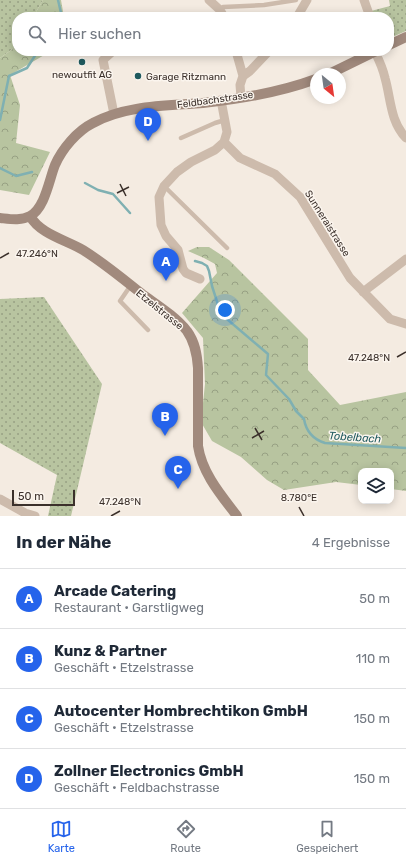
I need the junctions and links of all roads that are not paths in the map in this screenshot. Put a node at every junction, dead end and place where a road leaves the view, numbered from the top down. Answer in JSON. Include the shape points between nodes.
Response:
{"nodes":[{"id":1,"x":209,"y":0,"type":"edge"},
{"id":2,"x":296,"y":0,"type":"edge"},
{"id":3,"x":307,"y":0,"type":"edge"},
{"id":4,"x":364,"y":0,"type":"edge"},
{"id":5,"x":220,"y":12,"type":"edge"},
{"id":6,"x":222,"y":12,"type":"edge"},
{"id":7,"x":300,"y":12,"type":"edge"},
{"id":8,"x":368,"y":12,"type":"edge"},
{"id":9,"x":406,"y":37,"type":"edge"},
{"id":10,"x":394,"y":43,"type":"edge"},
{"id":11,"x":108,"y":56,"type":"edge"},
{"id":12,"x":237,"y":56,"type":"edge"},
{"id":13,"x":264,"y":56,"type":"edge"},
{"id":14,"x":365,"y":56,"type":"edge"},
{"id":15,"x":377,"y":56,"type":"edge"},
{"id":16,"x":341,"y":68,"type":"edge"},
{"id":17,"x":242,"y":76,"type":"junction"},
{"id":18,"x":310,"y":81,"type":"edge"},
{"id":19,"x":241,"y":97,"type":"junction"},
{"id":20,"x":221,"y":100,"type":"junction"},
{"id":21,"x":114,"y":114,"type":"junction"},
{"id":22,"x":225,"y":120,"type":"junction"},
{"id":23,"x":181,"y":138,"type":"dead end"},
{"id":24,"x":406,"y":138,"type":"edge"},
{"id":25,"x":224,"y":142,"type":"junction"},
{"id":26,"x":164,"y":186,"type":"junction"},
{"id":27,"x":30,"y":216,"type":"junction"},
{"id":28,"x":0,"y":218,"type":"edge"},
{"id":29,"x":227,"y":248,"type":"dead end"},
{"id":30,"x":406,"y":259,"type":"edge"},
{"id":31,"x":200,"y":279,"type":"dead end"},
{"id":32,"x":131,"y":285,"type":"junction"},
{"id":33,"x":363,"y":292,"type":"junction"},
{"id":34,"x":406,"y":324,"type":"edge"},
{"id":35,"x":148,"y":330,"type":"dead end"},
{"id":36,"x":0,"y":499,"type":"edge"},
{"id":37,"x":35,"y":516,"type":"edge"},
{"id":38,"x":237,"y":516,"type":"edge"}],
"edges":[{"from":1,"to":5,"type":"street"},
{"from":2,"to":6,"type":"lane","via":[[223,8]]},
{"from":3,"to":7,"type":"street"},
{"from":4,"to":8,"type":"street"},
{"from":9,"to":10,"type":"main road"},
{"from":11,"to":21,"type":"street","via":[[103,60]]},
{"from":12,"to":17,"type":"street"},
{"from":13,"to":17,"type":"street"},
{"from":14,"to":16,"type":"main road"},
{"from":15,"to":24,"type":"street","via":[[385,78],[394,119]]},
{"from":17,"to":19,"type":"street"},
{"from":18,"to":19,"type":"main road","name":"Feldbachstrasse"},
{"from":19,"to":20,"type":"main road","name":"Feldbachstrasse"},
{"from":20,"to":21,"type":"main road","name":"Feldbachstrasse","via":[[144,108]]},
{"from":20,"to":22,"type":"street"},
{"from":21,"to":27,"type":"main road","name":"Feldbachstrasse","via":[[85,127],[69,144],[55,165],[41,205]]},
{"from":22,"to":23,"type":"lane"},
{"from":22,"to":25,"type":"street","via":[[227,135]]},
{"from":25,"to":26,"type":"street","via":[[215,150],[182,168]]},
{"from":25,"to":33,"type":"street","name":"Sunneraistrasse","via":[[240,158],[274,174],[300,197],[350,278]]},
{"from":26,"to":29,"type":"lane"},
{"from":26,"to":31,"type":"street","via":[[159,194],[158,203],[161,225],[166,236],[178,250],[183,269]]},
{"from":27,"to":28,"type":"main road","via":[[19,219]]},
{"from":27,"to":32,"type":"main road","name":"Etzelstrasse","via":[[42,229],[83,250]]},
{"from":30,"to":33,"type":"street"},
{"from":32,"to":35,"type":"lane","via":[[120,301]]},
{"from":32,"to":38,"type":"main road","name":"Etzelstrasse","via":[[182,326],[194,344],[198,368],[197,427],[200,456],[213,484]]},
{"from":33,"to":34,"type":"street","name":"Sunneraistrasse","via":[[390,319]]},
{"from":36,"to":37,"type":"street"}]}
